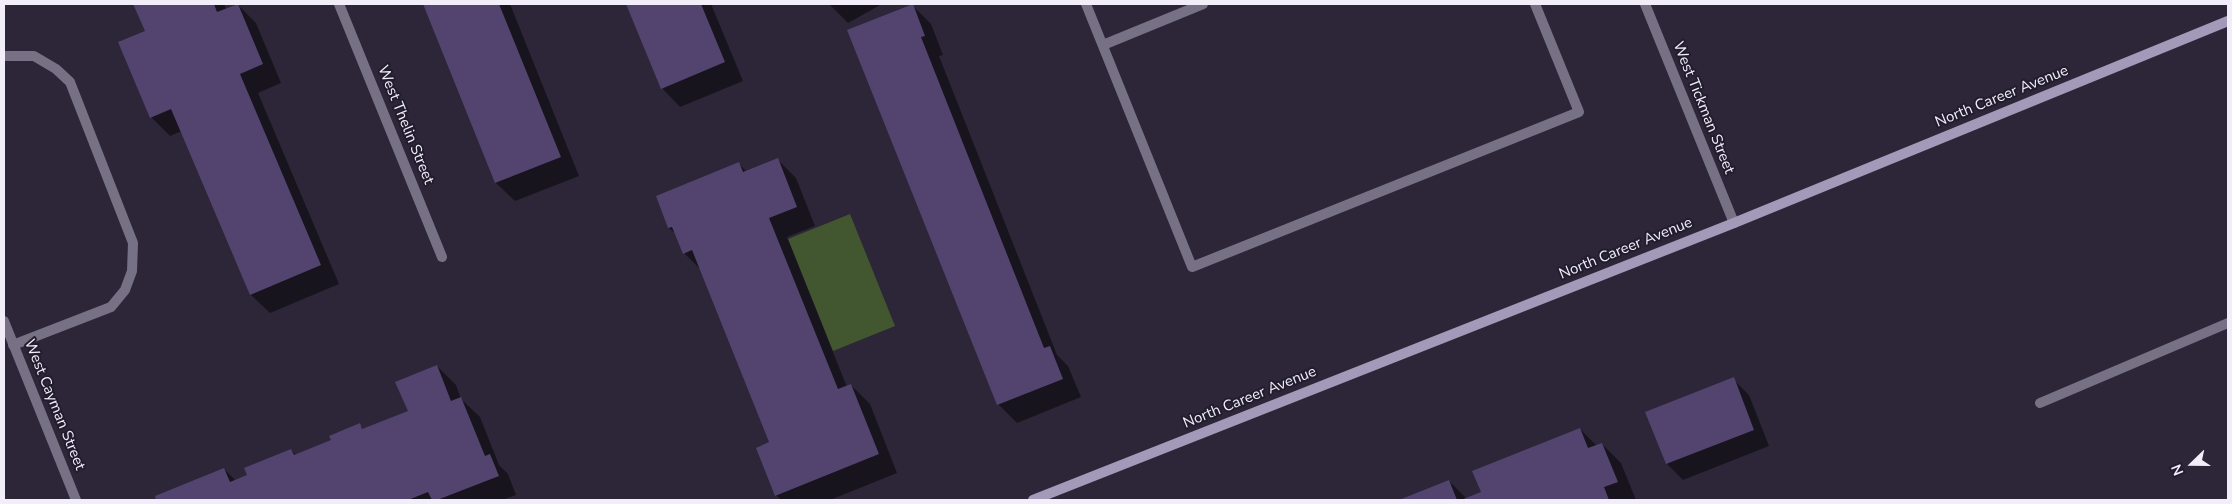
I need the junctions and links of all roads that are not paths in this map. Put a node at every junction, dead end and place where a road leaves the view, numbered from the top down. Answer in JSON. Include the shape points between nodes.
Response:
{"nodes":[{"id":1,"x":339,"y":4,"type":"edge"},
{"id":2,"x":1086,"y":4,"type":"edge"},
{"id":3,"x":1203,"y":4,"type":"edge"},
{"id":4,"x":1535,"y":4,"type":"edge"},
{"id":5,"x":1645,"y":4,"type":"edge"},
{"id":6,"x":2228,"y":21,"type":"edge"},
{"id":7,"x":1103,"y":44,"type":"junction"},
{"id":8,"x":4,"y":56,"type":"edge"},
{"id":9,"x":1734,"y":223,"type":"junction"},
{"id":10,"x":442,"y":257,"type":"dead end"},
{"id":11,"x":4,"y":322,"type":"edge"},
{"id":12,"x":2228,"y":323,"type":"edge"},
{"id":13,"x":13,"y":346,"type":"junction"},
{"id":14,"x":2040,"y":403,"type":"dead end"},
{"id":15,"x":76,"y":500,"type":"edge"},
{"id":16,"x":1033,"y":500,"type":"edge"}],
"edges":[{"from":1,"to":10,"type":"street","name":"West Thelin Street"},
{"from":2,"to":7,"type":"street"},
{"from":3,"to":7,"type":"street"},
{"from":4,"to":7,"type":"street","via":[[1579,112],[1192,267]]},
{"from":5,"to":9,"type":"street","name":"West Tickman Street"},
{"from":6,"to":9,"type":"street","name":"North Career Avenue"},
{"from":8,"to":13,"type":"street","via":[[34,56],[70,82],[133,243],[132,271],[125,290],[111,307]]},
{"from":9,"to":16,"type":"street","name":"North Career Avenue"},
{"from":11,"to":13,"type":"street","name":"West Cayman Street"},
{"from":12,"to":14,"type":"street"},
{"from":13,"to":15,"type":"street","name":"West Cayman Street"}]}
